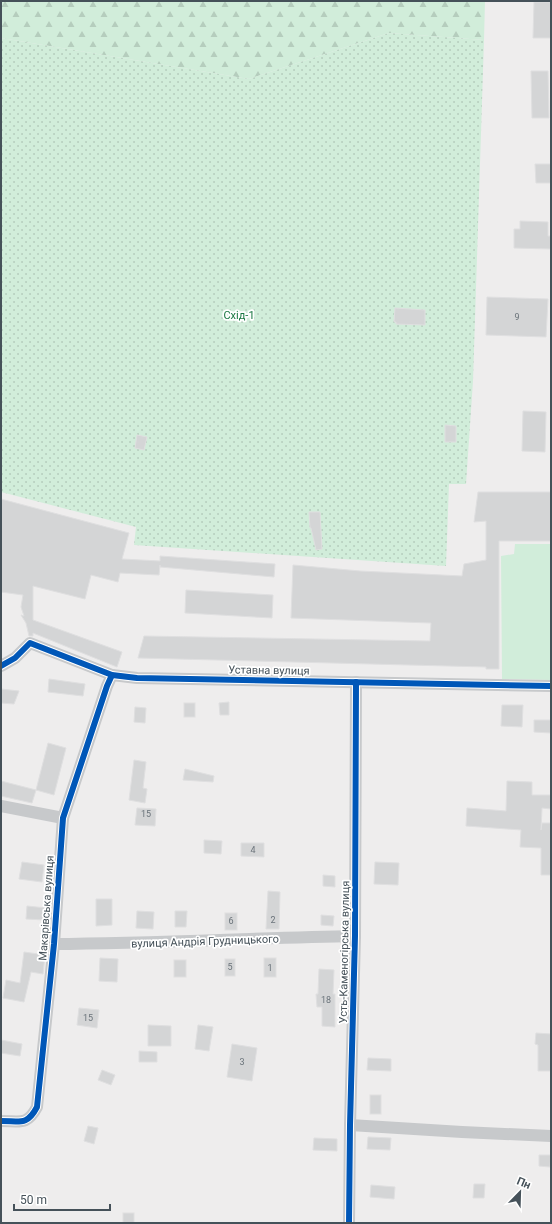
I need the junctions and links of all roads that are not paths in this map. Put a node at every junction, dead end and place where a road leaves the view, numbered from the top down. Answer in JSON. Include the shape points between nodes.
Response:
{"nodes":[{"id":1,"x":1,"y":666,"type":"edge"},
{"id":2,"x":112,"y":675,"type":"junction"},
{"id":3,"x":356,"y":682,"type":"junction"},
{"id":4,"x":551,"y":686,"type":"edge"},
{"id":5,"x":1,"y":806,"type":"edge"},
{"id":6,"x":63,"y":818,"type":"junction"},
{"id":7,"x":355,"y":936,"type":"junction"},
{"id":8,"x":54,"y":944,"type":"junction"},
{"id":9,"x":1,"y":1121,"type":"edge"},
{"id":10,"x":350,"y":1125,"type":"junction"},
{"id":11,"x":551,"y":1136,"type":"edge"},
{"id":12,"x":349,"y":1223,"type":"edge"}],
"edges":[{"from":1,"to":2,"type":"street","name":"Уставна вулиця","via":[[15,658],[30,643]]},
{"from":2,"to":3,"type":"street","name":"Уставна вулиця","via":[[137,678]]},
{"from":2,"to":6,"type":"street","name":"Макарівська вулиця"},
{"from":3,"to":4,"type":"street","name":"Уставна вулиця"},
{"from":3,"to":7,"type":"street","name":"Усть-Каменогірська вулиця"},
{"from":5,"to":6,"type":"street"},
{"from":6,"to":8,"type":"street","name":"Макарівська вулиця"},
{"from":7,"to":8,"type":"street","name":"вулиця Андрія Грудницького"},
{"from":7,"to":10,"type":"street","name":"Усть-Каменогірська вулиця"},
{"from":8,"to":9,"type":"street","name":"Макарівська вулиця","via":[[37,1107],[32,1117],[23,1121]]},
{"from":10,"to":11,"type":"street"},
{"from":10,"to":12,"type":"street","name":"Усть-Каменогірська вулиця"}]}
